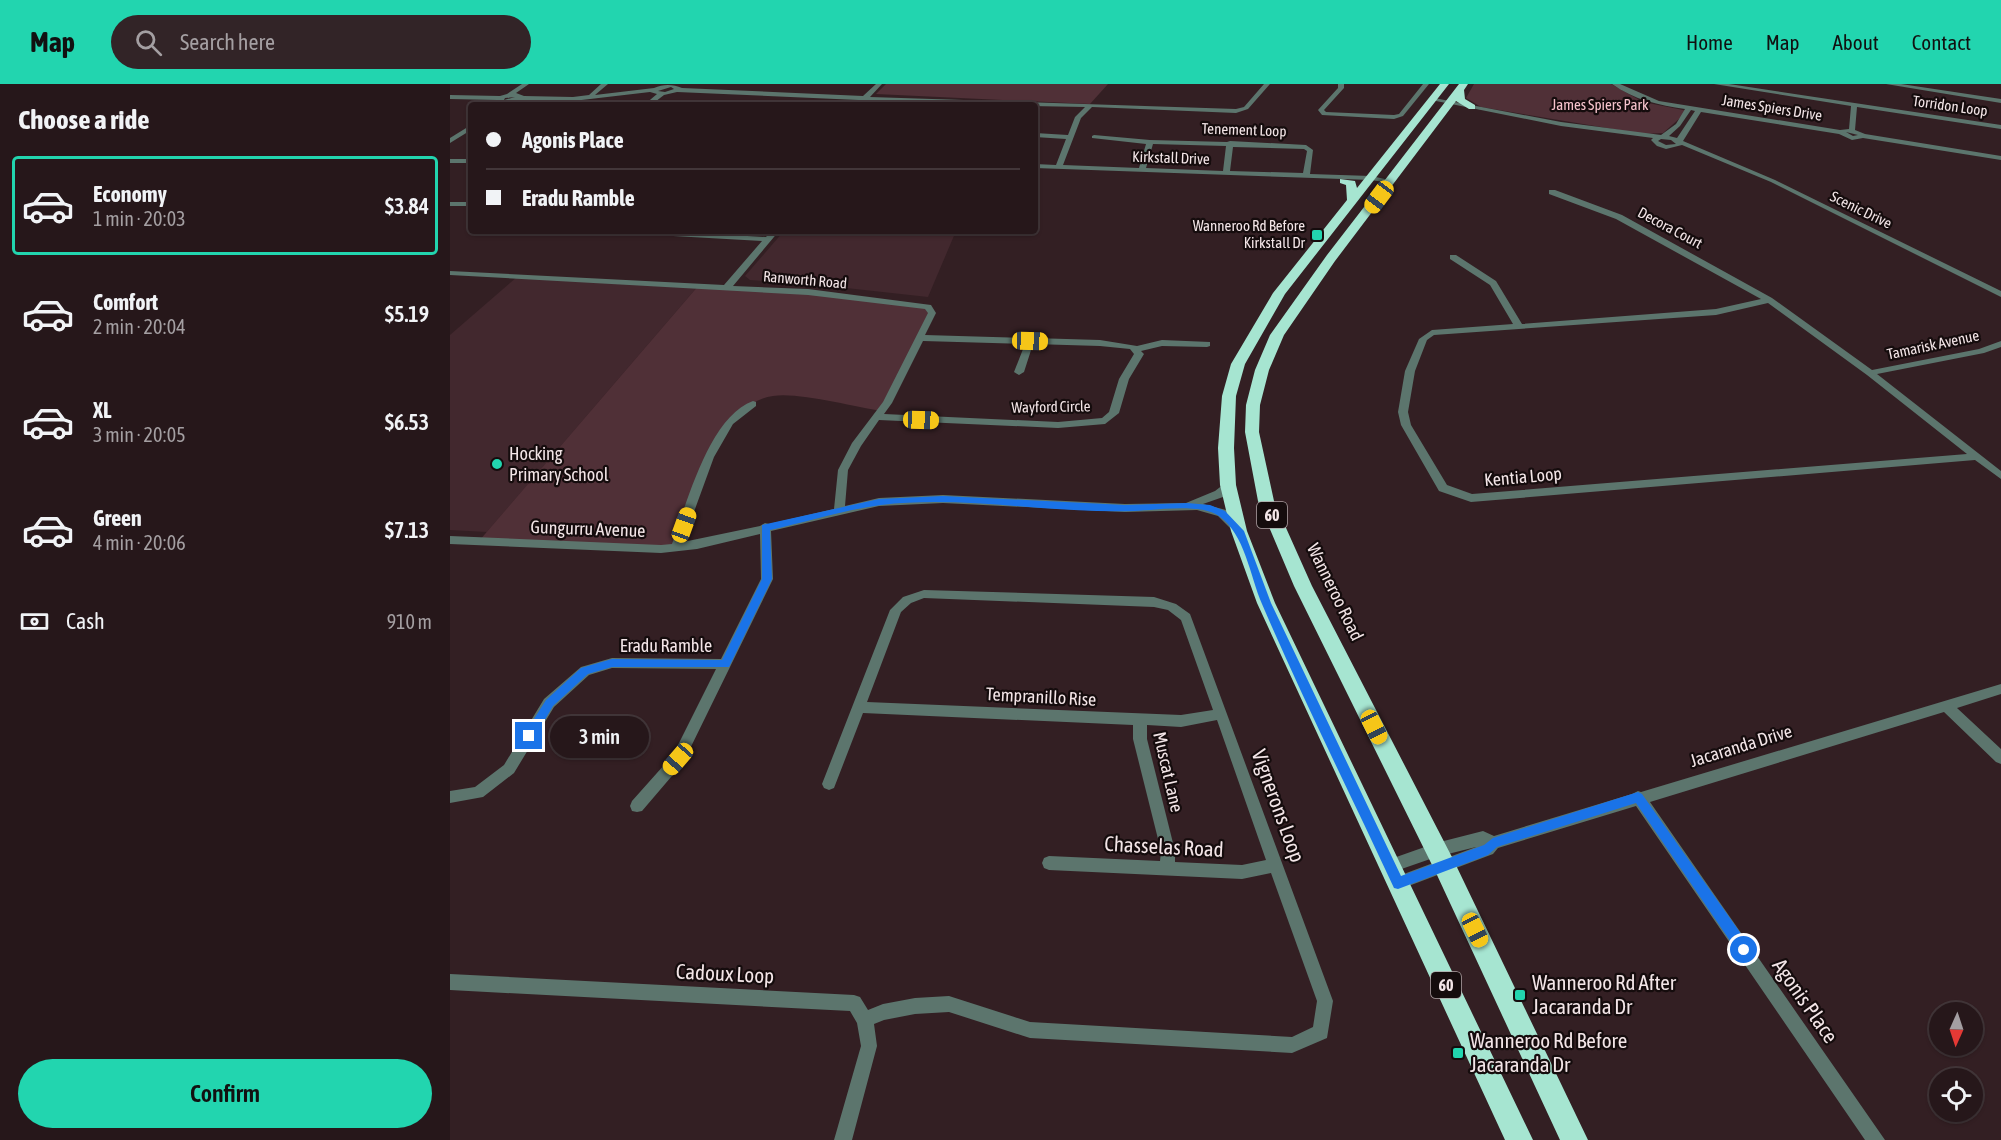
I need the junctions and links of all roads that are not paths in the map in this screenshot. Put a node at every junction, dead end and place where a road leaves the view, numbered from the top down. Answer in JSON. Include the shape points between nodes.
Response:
{"nodes":[{"id":1,"x":526,"y":84,"type":"edge"},
{"id":2,"x":533,"y":84,"type":"edge"},
{"id":3,"x":605,"y":84,"type":"edge"},
{"id":4,"x":742,"y":84,"type":"edge"},
{"id":5,"x":879,"y":84,"type":"edge"},
{"id":6,"x":1267,"y":84,"type":"edge"},
{"id":7,"x":1341,"y":84,"type":"edge"},
{"id":8,"x":1426,"y":84,"type":"edge"},
{"id":9,"x":1445,"y":84,"type":"edge"},
{"id":10,"x":1615,"y":84,"type":"edge"},
{"id":11,"x":1717,"y":84,"type":"edge"},
{"id":12,"x":1889,"y":84,"type":"edge"},
{"id":13,"x":675,"y":86,"type":"edge"},
{"id":14,"x":1462,"y":87,"type":"edge"},
{"id":15,"x":654,"y":90,"type":"junction"},
{"id":16,"x":734,"y":92,"type":"junction"},
{"id":17,"x":662,"y":94,"type":"junction"},
{"id":18,"x":450,"y":97,"type":"edge"},
{"id":19,"x":591,"y":97,"type":"junction"},
{"id":20,"x":866,"y":98,"type":"junction"},
{"id":21,"x":507,"y":100,"type":"edge"},
{"id":22,"x":1433,"y":101,"type":"junction"},
{"id":23,"x":2001,"y":101,"type":"edge"},
{"id":24,"x":651,"y":102,"type":"edge"},
{"id":25,"x":926,"y":102,"type":"edge"},
{"id":26,"x":1038,"y":105,"type":"edge"},
{"id":27,"x":1854,"y":105,"type":"junction"},
{"id":28,"x":1089,"y":106,"type":"junction"},
{"id":29,"x":1446,"y":108,"type":"junction"},
{"id":30,"x":1469,"y":108,"type":"junction"},
{"id":31,"x":1689,"y":108,"type":"junction"},
{"id":32,"x":1700,"y":110,"type":"junction"},
{"id":33,"x":468,"y":124,"type":"edge"},
{"id":34,"x":2001,"y":127,"type":"edge"},
{"id":35,"x":468,"y":129,"type":"edge"},
{"id":36,"x":1852,"y":130,"type":"junction"},
{"id":37,"x":1841,"y":132,"type":"junction"},
{"id":38,"x":1038,"y":135,"type":"edge"},
{"id":39,"x":450,"y":136,"type":"edge"},
{"id":40,"x":1071,"y":136,"type":"junction"},
{"id":41,"x":1863,"y":136,"type":"junction"},
{"id":42,"x":1094,"y":137,"type":"dead end"},
{"id":43,"x":1659,"y":139,"type":"junction"},
{"id":44,"x":450,"y":141,"type":"edge"},
{"id":45,"x":1150,"y":142,"type":"junction"},
{"id":46,"x":1679,"y":142,"type":"junction"},
{"id":47,"x":1230,"y":143,"type":"junction"},
{"id":48,"x":1671,"y":147,"type":"junction"},
{"id":49,"x":1706,"y":154,"type":"junction"},
{"id":50,"x":2001,"y":158,"type":"edge"},
{"id":51,"x":450,"y":161,"type":"edge"},
{"id":52,"x":468,"y":161,"type":"edge"},
{"id":53,"x":1038,"y":166,"type":"edge"},
{"id":54,"x":1059,"y":167,"type":"junction"},
{"id":55,"x":1142,"y":171,"type":"junction"},
{"id":56,"x":1226,"y":174,"type":"junction"},
{"id":57,"x":1306,"y":176,"type":"junction"},
{"id":58,"x":1369,"y":180,"type":"junction"},
{"id":59,"x":1344,"y":181,"type":"junction"},
{"id":60,"x":1388,"y":184,"type":"junction"},
{"id":61,"x":1552,"y":192,"type":"dead end"},
{"id":62,"x":1353,"y":201,"type":"junction"},
{"id":63,"x":450,"y":204,"type":"edge"},
{"id":64,"x":468,"y":204,"type":"edge"},
{"id":65,"x":676,"y":234,"type":"edge"},
{"id":66,"x":772,"y":234,"type":"edge"},
{"id":67,"x":768,"y":239,"type":"junction"},
{"id":68,"x":1453,"y":257,"type":"dead end"},
{"id":69,"x":450,"y":273,"type":"edge"},
{"id":70,"x":727,"y":287,"type":"junction"},
{"id":71,"x":2001,"y":294,"type":"edge"},
{"id":72,"x":1770,"y":300,"type":"junction"},
{"id":73,"x":1518,"y":325,"type":"junction"},
{"id":74,"x":920,"y":338,"type":"junction"},
{"id":75,"x":1030,"y":341,"type":"junction"},
{"id":76,"x":1207,"y":344,"type":"dead end"},
{"id":77,"x":2001,"y":344,"type":"edge"},
{"id":78,"x":1136,"y":349,"type":"junction"},
{"id":79,"x":1019,"y":372,"type":"dead end"},
{"id":80,"x":1870,"y":373,"type":"junction"},
{"id":81,"x":753,"y":404,"type":"dead end"},
{"id":82,"x":877,"y":417,"type":"junction"},
{"id":83,"x":1976,"y":457,"type":"junction"},
{"id":84,"x":2001,"y":476,"type":"edge"},
{"id":85,"x":1228,"y":485,"type":"junction"},
{"id":86,"x":1187,"y":506,"type":"junction"},
{"id":87,"x":839,"y":510,"type":"junction"},
{"id":88,"x":765,"y":527,"type":"junction"},
{"id":89,"x":1239,"y":531,"type":"junction"},
{"id":90,"x":450,"y":540,"type":"edge"},
{"id":91,"x":676,"y":547,"type":"junction"},
{"id":92,"x":725,"y":664,"type":"junction"},
{"id":93,"x":2001,"y":688,"type":"edge"},
{"id":94,"x":1946,"y":705,"type":"junction"},
{"id":95,"x":858,"y":707,"type":"junction"},
{"id":96,"x":1221,"y":714,"type":"junction"},
{"id":97,"x":1140,"y":720,"type":"junction"},
{"id":98,"x":2001,"y":758,"type":"edge"},
{"id":99,"x":829,"y":784,"type":"dead end"},
{"id":100,"x":450,"y":797,"type":"edge"},
{"id":101,"x":1638,"y":797,"type":"junction"},
{"id":102,"x":637,"y":806,"type":"dead end"},
{"id":103,"x":1441,"y":859,"type":"junction"},
{"id":104,"x":1049,"y":863,"type":"dead end"},
{"id":105,"x":1276,"y":865,"type":"junction"},
{"id":106,"x":1167,"y":868,"type":"junction"},
{"id":107,"x":1394,"y":874,"type":"junction"},
{"id":108,"x":450,"y":982,"type":"edge"},
{"id":109,"x":865,"y":1020,"type":"junction"},
{"id":110,"x":843,"y":1140,"type":"edge"},
{"id":111,"x":1519,"y":1140,"type":"edge"},
{"id":112,"x":1574,"y":1140,"type":"edge"},
{"id":113,"x":1876,"y":1140,"type":"edge"}],
"edges":[{"from":1,"to":21,"type":"street"},
{"from":2,"to":21,"type":"street"},
{"from":3,"to":19,"type":"street"},
{"from":4,"to":16,"type":"street"},
{"from":5,"to":20,"type":"street"},
{"from":6,"to":28,"type":"street","via":[[1246,108],[1236,111]]},
{"from":7,"to":8,"type":"street","via":[[1321,110],[1324,114],[1401,115]]},
{"from":9,"to":22,"type":"highway","number":"60"},
{"from":10,"to":31,"type":"street","name":"James Spiers Drive","via":[[1643,99]]},
{"from":11,"to":27,"type":"street","name":"Torridon Loop"},
{"from":12,"to":23,"type":"street","name":"Torridon Loop"},
{"from":13,"to":15,"type":"street"},
{"from":13,"to":16,"type":"street"},
{"from":13,"to":17,"type":"street"},
{"from":14,"to":29,"type":"highway","name":"Wanneroo Road","number":"60"},
{"from":14,"to":30,"type":"highway","via":[[1460,100]]},
{"from":15,"to":17,"type":"street"},
{"from":15,"to":19,"type":"street"},
{"from":16,"to":20,"type":"street","via":[[803,92]]},
{"from":17,"to":24,"type":"street"},
{"from":18,"to":21,"type":"street"},
{"from":19,"to":21,"type":"street"},
{"from":20,"to":25,"type":"street"},
{"from":22,"to":29,"type":"street"},
{"from":22,"to":58,"type":"highway","number":"60"},
{"from":26,"to":28,"type":"street"},
{"from":27,"to":34,"type":"street","name":"Torridon Loop"},
{"from":27,"to":36,"type":"street"},
{"from":28,"to":40,"type":"street","via":[[1078,117]]},
{"from":29,"to":30,"type":"highway"},
{"from":29,"to":60,"type":"highway","name":"Wanneroo Road","number":"60"},
{"from":30,"to":43,"type":"street"},
{"from":31,"to":32,"type":"street","name":"James Spiers Drive"},
{"from":31,"to":43,"type":"street","via":[[1683,120]]},
{"from":32,"to":37,"type":"street","name":"James Spiers Drive"},
{"from":32,"to":46,"type":"street","name":"James Spiers Drive"},
{"from":33,"to":39,"type":"street"},
{"from":35,"to":44,"type":"street"},
{"from":36,"to":37,"type":"street"},
{"from":36,"to":41,"type":"street"},
{"from":37,"to":41,"type":"street","name":"James Spiers Drive","via":[[1850,137]]},
{"from":38,"to":40,"type":"street"},
{"from":40,"to":54,"type":"street"},
{"from":41,"to":50,"type":"street"},
{"from":42,"to":45,"type":"street","name":"Tenement Loop"},
{"from":43,"to":46,"type":"street","name":"Scenic Drive"},
{"from":43,"to":48,"type":"street","name":"Scenic Drive"},
{"from":45,"to":47,"type":"street","name":"Tenement Loop"},
{"from":45,"to":55,"type":"street"},
{"from":46,"to":48,"type":"street"},
{"from":46,"to":49,"type":"street","name":"Scenic Drive"},
{"from":47,"to":56,"type":"street"},
{"from":47,"to":57,"type":"street","name":"Tenement Loop","via":[[1306,147],[1310,150]]},
{"from":48,"to":49,"type":"street","name":"Scenic Drive"},
{"from":49,"to":71,"type":"street","name":"Scenic Drive","via":[[1773,181]]},
{"from":51,"to":52,"type":"street"},
{"from":53,"to":54,"type":"street","name":"Kirkstall Drive"},
{"from":54,"to":55,"type":"street","name":"Kirkstall Drive"},
{"from":55,"to":56,"type":"street","name":"Kirkstall Drive"},
{"from":56,"to":57,"type":"street","name":"Kirkstall Drive"},
{"from":57,"to":58,"type":"street","name":"Kirkstall Drive"},
{"from":57,"to":59,"type":"street","name":"Kirkstall Drive"},
{"from":58,"to":59,"type":"street","name":"Kirkstall Drive"},
{"from":58,"to":60,"type":"street","name":"Kirkstall Drive"},
{"from":58,"to":62,"type":"highway","number":"60"},
{"from":59,"to":62,"type":"highway","via":[[1352,187]]},
{"from":60,"to":103,"type":"highway","name":"Wanneroo Road","number":"60","via":[[1271,345],[1253,405],[1252,432],[1266,501],[1303,586]]},
{"from":61,"to":72,"type":"street","name":"Decora Court","via":[[1619,217]]},
{"from":62,"to":85,"type":"highway","number":"60","via":[[1278,293],[1238,364],[1229,396]]},
{"from":63,"to":64,"type":"street"},
{"from":65,"to":67,"type":"street"},
{"from":66,"to":67,"type":"street"},
{"from":67,"to":70,"type":"street"},
{"from":68,"to":73,"type":"street","via":[[1492,283]]},
{"from":69,"to":70,"type":"street","name":"Ranworth Road"},
{"from":70,"to":74,"type":"street","name":"Ranworth Road","via":[[808,292],[928,307],[932,313]]},
{"from":72,"to":73,"type":"street","name":"Kentia Loop","via":[[1716,312]]},
{"from":72,"to":80,"type":"street"},
{"from":73,"to":83,"type":"street","name":"Kentia Loop","via":[[1455,329],[1432,333],[1423,339],[1410,371],[1403,412],[1406,425],[1443,488],[1471,498]]},
{"from":74,"to":75,"type":"street"},
{"from":74,"to":82,"type":"street","name":"Ranworth Road"},
{"from":75,"to":78,"type":"street","via":[[1128,345]]},
{"from":75,"to":79,"type":"street"},
{"from":76,"to":78,"type":"street","via":[[1162,343]]},
{"from":77,"to":80,"type":"street","name":"Tamarisk Avenue"},
{"from":78,"to":82,"type":"street","name":"Wayford Circle","via":[[1139,354],[1124,379],[1114,413],[1105,421],[1058,425]]},
{"from":80,"to":83,"type":"street"},
{"from":81,"to":91,"type":"street","via":[[729,422],[709,457]]},
{"from":82,"to":87,"type":"street","name":"Ranworth Road","via":[[843,470]]},
{"from":83,"to":84,"type":"street"},
{"from":85,"to":86,"type":"street","name":"Gungurru Avenue","via":[[1219,494]]},
{"from":85,"to":89,"type":"highway","number":"60"},
{"from":86,"to":87,"type":"street","name":"Gungurru Avenue","via":[[1125,508],[943,499],[879,502]]},
{"from":86,"to":89,"type":"street","name":"Gungurru Avenue","via":[[1222,513]]},
{"from":87,"to":88,"type":"street","name":"Gungurru Avenue"},
{"from":88,"to":91,"type":"street","name":"Gungurru Avenue"},
{"from":88,"to":92,"type":"street","via":[[767,579]]},
{"from":89,"to":107,"type":"highway","number":"60","via":[[1266,603]]},
{"from":90,"to":91,"type":"street","name":"Gungurru Avenue"},
{"from":92,"to":100,"type":"street","name":"Eradu Ramble","via":[[612,663],[585,671],[549,703],[509,769],[478,793]]},
{"from":92,"to":102,"type":"street","via":[[678,759]]},
{"from":93,"to":94,"type":"street","name":"Jacaranda Drive"},
{"from":94,"to":98,"type":"street"},
{"from":94,"to":101,"type":"street","name":"Jacaranda Drive"},
{"from":95,"to":96,"type":"street","name":"Vignerons Loop","via":[[896,610],[907,600],[924,594],[1154,602],[1172,607],[1186,617]]},
{"from":95,"to":97,"type":"street","name":"Tempranillo Rise"},
{"from":95,"to":99,"type":"street","name":"Vignerons Loop"},
{"from":96,"to":97,"type":"street","name":"Tempranillo Rise","via":[[1181,722]]},
{"from":96,"to":105,"type":"street","name":"Vignerons Loop"},
{"from":97,"to":106,"type":"street","name":"Muscat Lane","via":[[1140,739],[1168,851]]},
{"from":101,"to":103,"type":"street","name":"Jacaranda Drive","via":[[1493,843],[1488,849]]},
{"from":101,"to":113,"type":"street","name":"Agonis Place"},
{"from":103,"to":107,"type":"street","name":"Jacaranda Drive"},
{"from":103,"to":112,"type":"highway","name":"Wanneroo Road","number":"60"},
{"from":104,"to":106,"type":"street","name":"Chasselas Road"},
{"from":105,"to":106,"type":"street","name":"Chasselas Road","via":[[1242,872]]},
{"from":105,"to":109,"type":"street","name":"Vignerons Loop","via":[[1325,1001],[1321,1032],[1292,1045],[1030,1030],[949,1004],[883,1012]]},
{"from":107,"to":111,"type":"highway","number":"60"},
{"from":108,"to":109,"type":"street","name":"Cadoux Loop","via":[[855,1003]]},
{"from":109,"to":110,"type":"street","via":[[869,1046]]}]}
